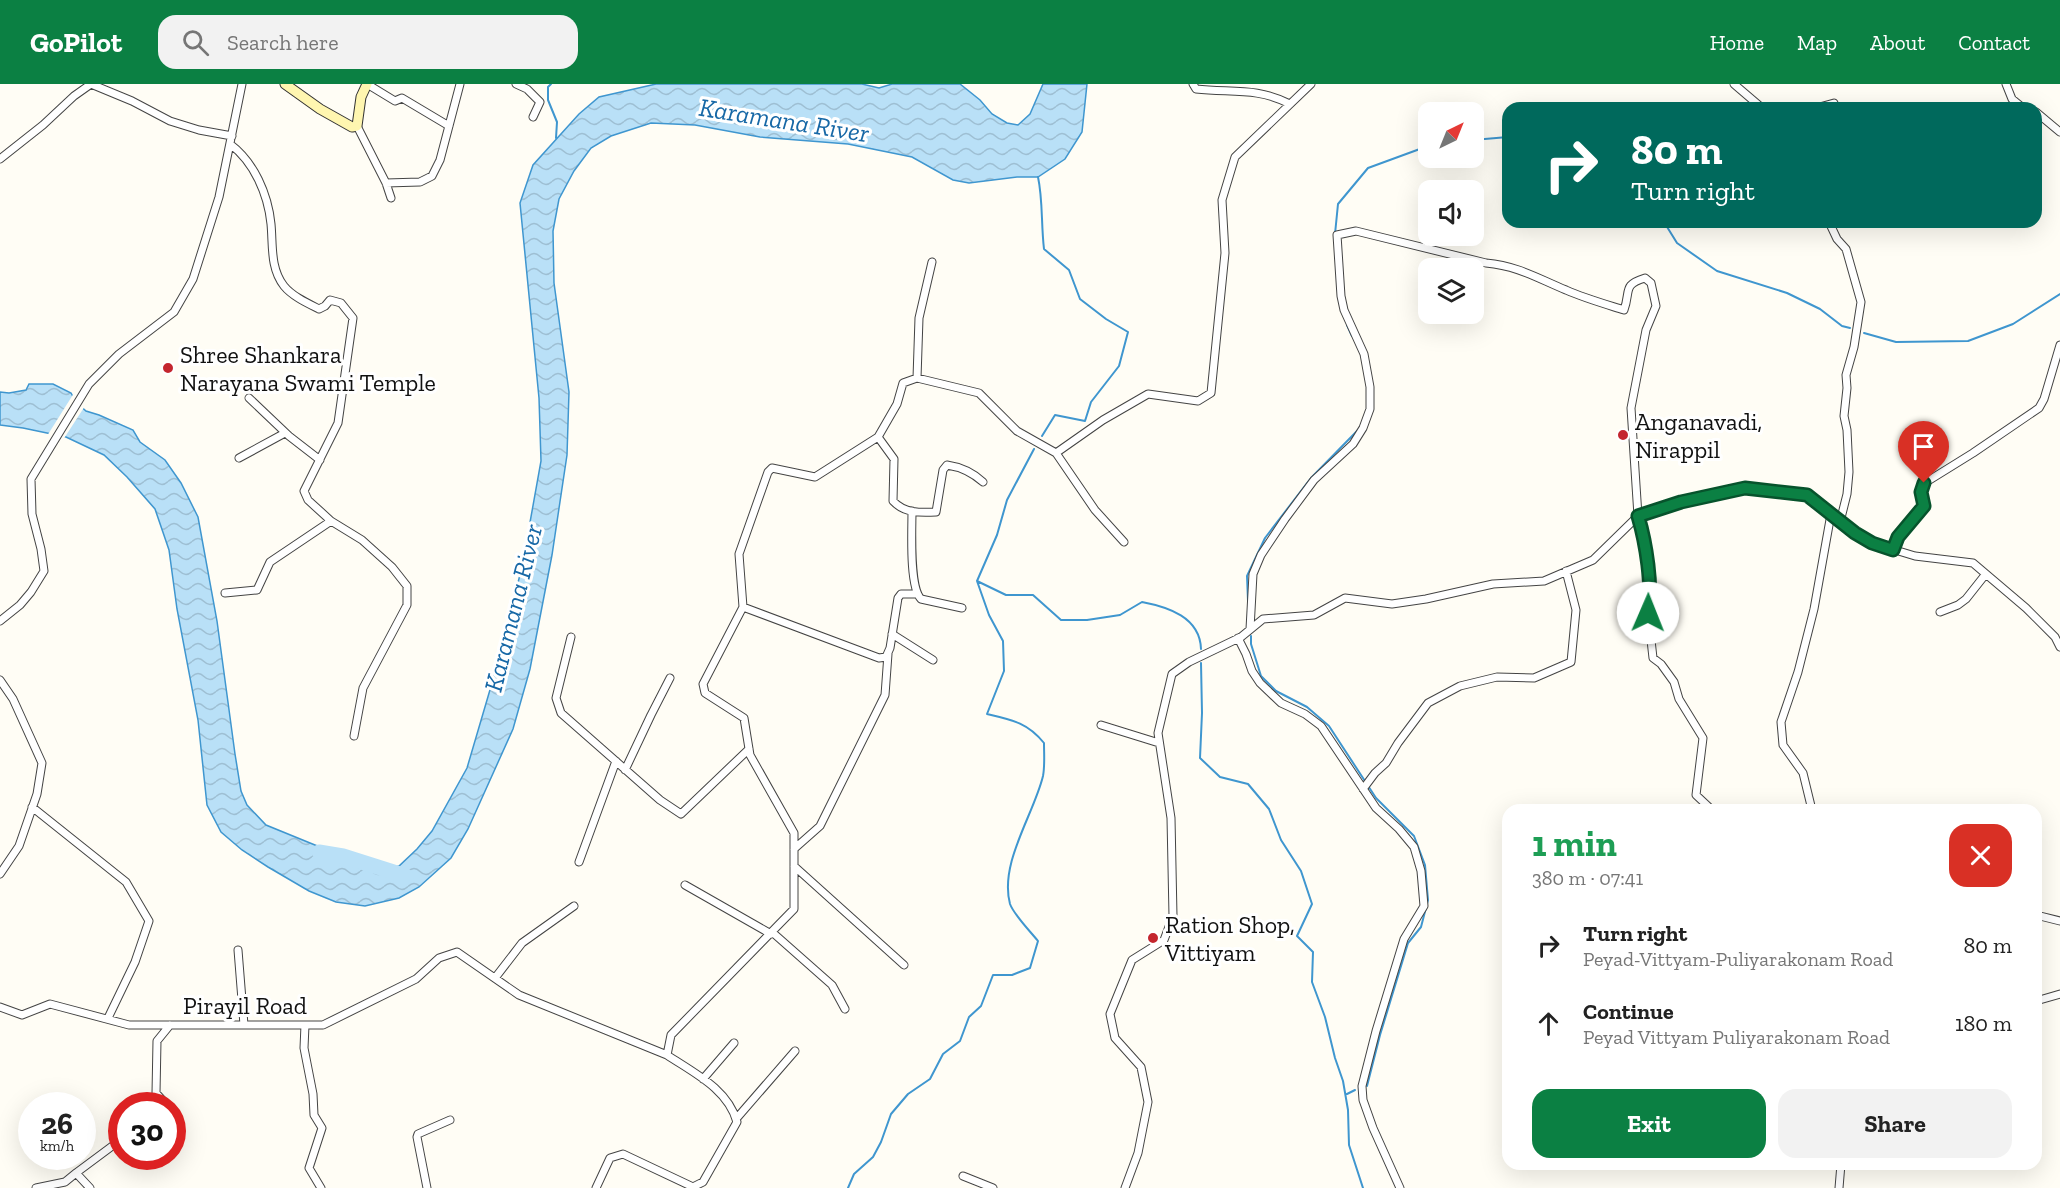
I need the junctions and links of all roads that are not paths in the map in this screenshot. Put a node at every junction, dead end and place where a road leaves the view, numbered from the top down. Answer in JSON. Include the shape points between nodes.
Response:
{"nodes":[{"id":1,"x":91,"y":84,"type":"edge"},
{"id":2,"x":242,"y":84,"type":"edge"},
{"id":3,"x":285,"y":84,"type":"edge"},
{"id":4,"x":367,"y":84,"type":"edge"},
{"id":5,"x":460,"y":84,"type":"edge"},
{"id":6,"x":516,"y":84,"type":"edge"},
{"id":7,"x":1192,"y":84,"type":"edge"},
{"id":8,"x":1311,"y":84,"type":"edge"},
{"id":9,"x":1734,"y":84,"type":"edge"},
{"id":10,"x":2006,"y":84,"type":"edge"},
{"id":11,"x":1755,"y":102,"type":"edge"},
{"id":12,"x":2016,"y":102,"type":"edge"},
{"id":13,"x":1290,"y":104,"type":"junction"},
{"id":14,"x":533,"y":117,"type":"dead end"},
{"id":15,"x":2042,"y":117,"type":"edge"},
{"id":16,"x":357,"y":126,"type":"junction"},
{"id":17,"x":448,"y":126,"type":"junction"},
{"id":18,"x":2060,"y":132,"type":"edge"},
{"id":19,"x":231,"y":140,"type":"junction"},
{"id":20,"x":0,"y":159,"type":"edge"},
{"id":21,"x":386,"y":183,"type":"junction"},
{"id":22,"x":391,"y":198,"type":"dead end"},
{"id":23,"x":1832,"y":228,"type":"edge"},
{"id":24,"x":932,"y":262,"type":"dead end"},
{"id":25,"x":2060,"y":345,"type":"edge"},
{"id":26,"x":917,"y":378,"type":"junction"},
{"id":27,"x":249,"y":398,"type":"dead end"},
{"id":28,"x":285,"y":433,"type":"junction"},
{"id":29,"x":878,"y":437,"type":"junction"},
{"id":30,"x":1056,"y":453,"type":"junction"},
{"id":31,"x":239,"y":458,"type":"dead end"},
{"id":32,"x":320,"y":460,"type":"junction"},
{"id":33,"x":983,"y":482,"type":"dead end"},
{"id":34,"x":912,"y":511,"type":"junction"},
{"id":35,"x":1830,"y":514,"type":"junction"},
{"id":36,"x":1638,"y":516,"type":"junction"},
{"id":37,"x":331,"y":521,"type":"junction"},
{"id":38,"x":1840,"y":522,"type":"junction"},
{"id":39,"x":1124,"y":542,"type":"dead end"},
{"id":40,"x":1893,"y":550,"type":"junction"},
{"id":41,"x":1566,"y":571,"type":"junction"},
{"id":42,"x":1985,"y":575,"type":"junction"},
{"id":43,"x":225,"y":593,"type":"dead end"},
{"id":44,"x":917,"y":594,"type":"junction"},
{"id":45,"x":743,"y":607,"type":"junction"},
{"id":46,"x":962,"y":608,"type":"dead end"},
{"id":47,"x":1940,"y":612,"type":"dead end"},
{"id":48,"x":0,"y":621,"type":"edge"},
{"id":49,"x":1250,"y":629,"type":"junction"},
{"id":50,"x":892,"y":634,"type":"junction"},
{"id":51,"x":571,"y":637,"type":"dead end"},
{"id":52,"x":1238,"y":638,"type":"junction"},
{"id":53,"x":2060,"y":647,"type":"edge"},
{"id":54,"x":888,"y":654,"type":"junction"},
{"id":55,"x":933,"y":660,"type":"dead end"},
{"id":56,"x":670,"y":678,"type":"dead end"},
{"id":57,"x":0,"y":680,"type":"edge"},
{"id":58,"x":1101,"y":725,"type":"dead end"},
{"id":59,"x":354,"y":736,"type":"dead end"},
{"id":60,"x":1159,"y":743,"type":"junction"},
{"id":61,"x":749,"y":749,"type":"junction"},
{"id":62,"x":616,"y":761,"type":"junction"},
{"id":63,"x":625,"y":770,"type":"junction"},
{"id":64,"x":1363,"y":788,"type":"junction"},
{"id":65,"x":1706,"y":804,"type":"edge"},
{"id":66,"x":1811,"y":804,"type":"edge"},
{"id":67,"x":32,"y":807,"type":"junction"},
{"id":68,"x":794,"y":849,"type":"junction"},
{"id":69,"x":579,"y":862,"type":"dead end"},
{"id":70,"x":794,"y":866,"type":"junction"},
{"id":71,"x":0,"y":874,"type":"edge"},
{"id":72,"x":686,"y":885,"type":"dead end"},
{"id":73,"x":574,"y":906,"type":"dead end"},
{"id":74,"x":2042,"y":916,"type":"edge"},
{"id":75,"x":2060,"y":921,"type":"edge"},
{"id":76,"x":771,"y":933,"type":"junction"},
{"id":77,"x":238,"y":950,"type":"dead end"},
{"id":78,"x":904,"y":965,"type":"dead end"},
{"id":79,"x":495,"y":978,"type":"junction"},
{"id":80,"x":2060,"y":994,"type":"edge"},
{"id":81,"x":2042,"y":999,"type":"edge"},
{"id":82,"x":0,"y":1008,"type":"edge"},
{"id":83,"x":845,"y":1009,"type":"dead end"},
{"id":84,"x":108,"y":1018,"type":"junction"},
{"id":85,"x":170,"y":1025,"type":"junction"},
{"id":86,"x":243,"y":1025,"type":"junction"},
{"id":87,"x":305,"y":1025,"type":"junction"},
{"id":88,"x":734,"y":1043,"type":"dead end"},
{"id":89,"x":795,"y":1051,"type":"dead end"},
{"id":90,"x":667,"y":1055,"type":"junction"},
{"id":91,"x":703,"y":1079,"type":"junction"},
{"id":92,"x":156,"y":1092,"type":"edge"},
{"id":93,"x":736,"y":1119,"type":"junction"},
{"id":94,"x":450,"y":1120,"type":"dead end"},
{"id":95,"x":108,"y":1149,"type":"edge"},
{"id":96,"x":1841,"y":1170,"type":"edge"},
{"id":97,"x":76,"y":1173,"type":"junction"},
{"id":98,"x":963,"y":1176,"type":"dead end"},
{"id":99,"x":36,"y":1188,"type":"edge"},
{"id":100,"x":90,"y":1188,"type":"edge"},
{"id":101,"x":321,"y":1188,"type":"edge"},
{"id":102,"x":428,"y":1188,"type":"edge"},
{"id":103,"x":596,"y":1188,"type":"edge"},
{"id":104,"x":993,"y":1188,"type":"edge"},
{"id":105,"x":1125,"y":1188,"type":"edge"},
{"id":106,"x":1401,"y":1188,"type":"edge"},
{"id":107,"x":1839,"y":1188,"type":"edge"}],
"edges":[{"from":1,"to":19,"type":"street","via":[[170,121]]},
{"from":1,"to":20,"type":"street"},
{"from":2,"to":19,"type":"street"},
{"from":3,"to":16,"type":"street","via":[[320,110]]},
{"from":4,"to":16,"type":"street"},
{"from":4,"to":17,"type":"street","via":[[395,101],[402,98]]},
{"from":5,"to":17,"type":"street"},
{"from":6,"to":14,"type":"street","via":[[540,102]]},
{"from":7,"to":13,"type":"street","via":[[1196,89],[1257,92]]},
{"from":8,"to":13,"type":"street"},
{"from":9,"to":11,"type":"street"},
{"from":10,"to":12,"type":"street"},
{"from":13,"to":30,"type":"street","via":[[1235,157],[1222,200],[1225,253],[1211,393],[1198,401],[1148,394]]},
{"from":15,"to":18,"type":"street"},
{"from":16,"to":21,"type":"street"},
{"from":17,"to":21,"type":"street","via":[[432,176],[420,182]]},
{"from":19,"to":32,"type":"street","via":[[263,188],[271,222],[272,255],[283,284],[319,309],[330,300],[341,303],[353,318],[338,423]]},
{"from":19,"to":48,"type":"street","via":[[206,243],[182,301],[168,318],[119,354],[89,384],[31,479],[32,514],[44,570],[20,605]]},
{"from":21,"to":22,"type":"street"},
{"from":23,"to":38,"type":"street","via":[[1846,249],[1861,302],[1845,375],[1849,472]]},
{"from":24,"to":26,"type":"street","via":[[919,318]]},
{"from":25,"to":40,"type":"street","via":[[2039,408],[1923,484],[1924,506],[1898,537]]},
{"from":26,"to":29,"type":"street","via":[[903,383],[897,404]]},
{"from":26,"to":30,"type":"street","via":[[978,393],[1017,431]]},
{"from":27,"to":28,"type":"street"},
{"from":28,"to":31,"type":"street"},
{"from":28,"to":32,"type":"street"},
{"from":29,"to":34,"type":"street","via":[[894,459],[893,501]]},
{"from":29,"to":45,"type":"street","via":[[815,477],[772,468],[768,472],[739,554]]},
{"from":30,"to":39,"type":"street","via":[[1095,510]]},
{"from":32,"to":37,"type":"street","via":[[304,490],[308,500]]},
{"from":33,"to":34,"type":"street","via":[[976,475],[947,465],[936,512]]},
{"from":34,"to":44,"type":"street"},
{"from":35,"to":36,"type":"street","via":[[1807,495],[1745,488]]},
{"from":35,"to":38,"type":"street"},
{"from":35,"to":66,"type":"street","via":[[1814,609],[1781,722],[1783,746],[1803,773]]},
{"from":36,"to":41,"type":"street","via":[[1593,560]]},
{"from":36,"to":49,"type":"street","via":[[1631,408],[1646,330],[1656,306],[1651,283],[1645,278],[1632,282],[1624,310],[1505,265],[1486,264],[1356,231],[1337,234],[1341,296],[1364,354],[1371,387],[1370,409],[1353,444],[1314,480],[1261,555],[1253,574]]},
{"from":36,"to":65,"type":"street","via":[[1647,559],[1653,658],[1674,682],[1679,699],[1702,738],[1696,795]]},
{"from":37,"to":43,"type":"street","via":[[270,562],[256,590]]},
{"from":37,"to":59,"type":"street","via":[[363,540],[407,586],[407,605],[363,688]]},
{"from":38,"to":40,"type":"street","via":[[1872,543]]},
{"from":40,"to":42,"type":"street","via":[[1973,563]]},
{"from":41,"to":49,"type":"street","via":[[1544,581],[1493,584],[1392,604],[1345,598],[1314,615],[1263,619]]},
{"from":41,"to":64,"type":"street","via":[[1576,610],[1571,662],[1534,678],[1497,677],[1460,686],[1428,703],[1386,763]]},
{"from":42,"to":47,"type":"street","via":[[1966,599]]},
{"from":42,"to":53,"type":"street","via":[[2026,608]]},
{"from":44,"to":46,"type":"street","via":[[921,599]]},
{"from":44,"to":50,"type":"street","via":[[901,594],[898,598]]},
{"from":45,"to":54,"type":"street","via":[[879,658]]},
{"from":45,"to":61,"type":"street","via":[[703,684],[705,693],[744,718]]},
{"from":49,"to":52,"type":"street"},
{"from":50,"to":54,"type":"street"},
{"from":50,"to":55,"type":"street"},
{"from":51,"to":62,"type":"street","via":[[556,698],[561,713]]},
{"from":52,"to":60,"type":"street","via":[[1172,674]]},
{"from":52,"to":64,"type":"street","via":[[1260,683],[1281,703],[1321,726]]},
{"from":54,"to":68,"type":"street","via":[[885,695],[820,826]]},
{"from":56,"to":63,"type":"street"},
{"from":57,"to":67,"type":"street","via":[[42,762]]},
{"from":58,"to":60,"type":"street"},
{"from":60,"to":105,"type":"street","via":[[1171,818],[1173,916],[1164,940],[1132,960],[1110,1014],[1115,1038],[1141,1067],[1148,1102],[1138,1153]]},
{"from":61,"to":63,"type":"street","via":[[681,814]]},
{"from":61,"to":68,"type":"street","via":[[794,833]]},
{"from":62,"to":63,"type":"street"},
{"from":62,"to":69,"type":"street"},
{"from":64,"to":106,"type":"street","via":[[1376,808],[1414,847],[1421,871],[1424,906],[1404,939],[1362,1086],[1363,1100]]},
{"from":67,"to":71,"type":"street","via":[[19,846]]},
{"from":67,"to":84,"type":"street","via":[[126,882],[148,921],[135,962]]},
{"from":68,"to":70,"type":"street"},
{"from":70,"to":76,"type":"street","via":[[794,909]]},
{"from":70,"to":78,"type":"street"},
{"from":72,"to":76,"type":"street"},
{"from":73,"to":79,"type":"street","via":[[522,943]]},
{"from":74,"to":75,"type":"street"},
{"from":76,"to":83,"type":"street","via":[[832,985]]},
{"from":76,"to":90,"type":"street","via":[[671,1035]]},
{"from":77,"to":86,"type":"street"},
{"from":79,"to":87,"type":"street","name":"Pirayil Road","via":[[457,952],[439,958],[416,979],[323,1025]]},
{"from":79,"to":90,"type":"street","name":"Pirayil Road","via":[[519,995]]},
{"from":80,"to":81,"type":"street"},
{"from":82,"to":84,"type":"street","name":"Pirayil Road","via":[[22,1015],[50,1004]]},
{"from":84,"to":85,"type":"street","name":"Pirayil Road","via":[[129,1025]]},
{"from":85,"to":86,"type":"street","name":"Pirayil Road"},
{"from":85,"to":92,"type":"street","via":[[157,1041]]},
{"from":86,"to":87,"type":"street","name":"Pirayil Road"},
{"from":87,"to":101,"type":"street","via":[[304,1048],[314,1115],[322,1128],[309,1168]]},
{"from":88,"to":91,"type":"street"},
{"from":89,"to":93,"type":"street"},
{"from":90,"to":91,"type":"street","name":"Pirayil Road"},
{"from":91,"to":93,"type":"street","name":"Pirayil Road","via":[[734,1110]]},
{"from":93,"to":103,"type":"street","via":[[703,1182],[693,1187],[623,1154],[610,1158]]},
{"from":94,"to":102,"type":"street","via":[[417,1137]]},
{"from":95,"to":97,"type":"street"},
{"from":96,"to":107,"type":"street"},
{"from":97,"to":99,"type":"street","via":[[65,1182]]},
{"from":97,"to":100,"type":"street"},
{"from":98,"to":104,"type":"street"}]}
